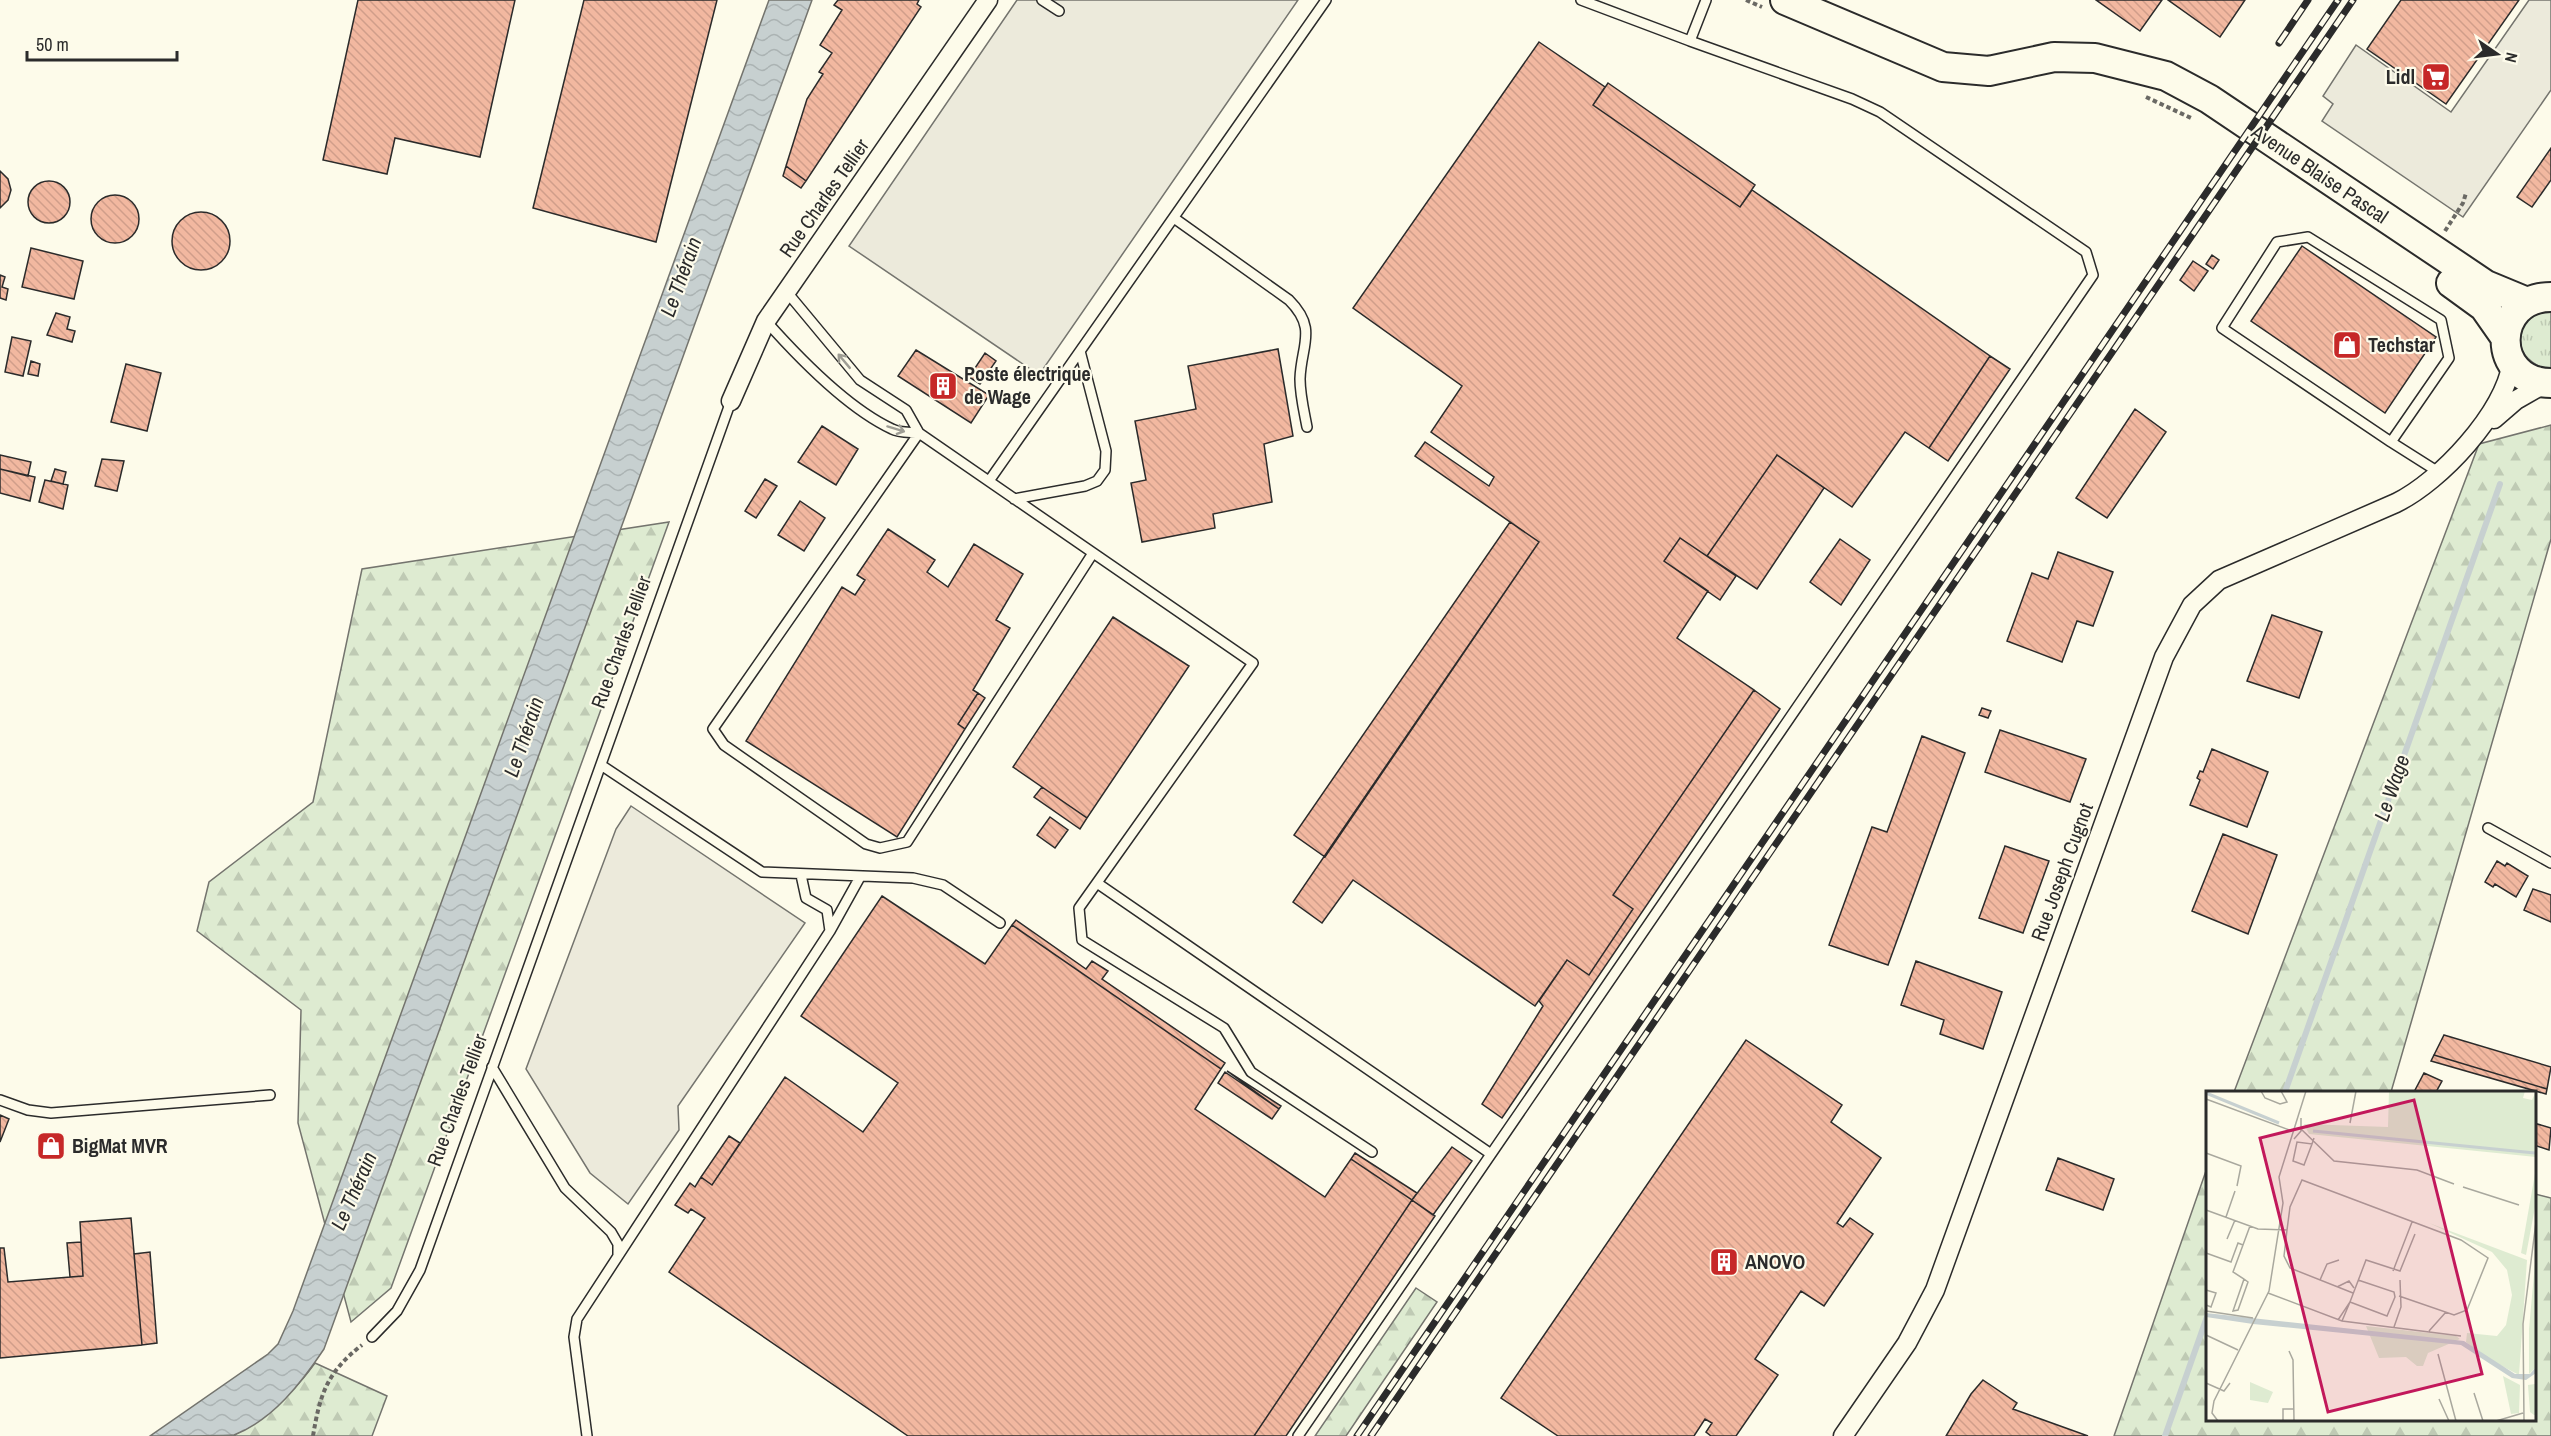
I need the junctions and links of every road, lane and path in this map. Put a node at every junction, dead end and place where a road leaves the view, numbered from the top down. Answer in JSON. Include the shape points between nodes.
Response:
{"nodes":[{"id":1,"x":988,"y":0,"type":"edge"},
{"id":2,"x":1042,"y":0,"type":"edge"},
{"id":3,"x":1326,"y":0,"type":"edge"},
{"id":4,"x":1581,"y":0,"type":"edge"},
{"id":5,"x":1706,"y":0,"type":"edge"},
{"id":6,"x":1746,"y":0,"type":"edge"},
{"id":7,"x":1777,"y":5,"type":"edge"},
{"id":8,"x":1059,"y":11,"type":"dead end"},
{"id":9,"x":1690,"y":41,"type":"junction"},
{"id":10,"x":2107,"y":61,"type":"junction"},
{"id":11,"x":2466,"y":193,"type":"dead end"},
{"id":12,"x":1174,"y":218,"type":"junction"},
{"id":13,"x":2432,"y":250,"type":"junction"},
{"id":14,"x":786,"y":291,"type":"junction"},
{"id":15,"x":2545,"y":298,"type":"edge"},
{"id":16,"x":765,"y":321,"type":"junction"},
{"id":17,"x":2505,"y":336,"type":"junction"},
{"id":18,"x":1080,"y":351,"type":"junction"},
{"id":19,"x":2512,"y":363,"type":"junction"},
{"id":20,"x":2549,"y":383,"type":"edge"},
{"id":21,"x":731,"y":401,"type":"joint"},
{"id":22,"x":1307,"y":427,"type":"dead end"},
{"id":23,"x":919,"y":433,"type":"junction"},
{"id":24,"x":2391,"y":442,"type":"junction"},
{"id":25,"x":2460,"y":452,"type":"junction"},
{"id":26,"x":2440,"y":473,"type":"junction"},
{"id":27,"x":988,"y":482,"type":"junction"},
{"id":28,"x":1014,"y":499,"type":"junction"},
{"id":29,"x":1093,"y":553,"type":"junction"},
{"id":30,"x":601,"y":765,"type":"junction"},
{"id":31,"x":2488,"y":828,"type":"dead end"},
{"id":32,"x":2551,"y":863,"type":"edge"},
{"id":33,"x":801,"y":875,"type":"junction"},
{"id":34,"x":860,"y":878,"type":"junction"},
{"id":35,"x":1097,"y":883,"type":"junction"},
{"id":36,"x":1000,"y":923,"type":"dead end"},
{"id":37,"x":830,"y":931,"type":"junction"},
{"id":38,"x":492,"y":1067,"type":"junction"},
{"id":39,"x":270,"y":1095,"type":"dead end"},
{"id":40,"x":0,"y":1100,"type":"edge"},
{"id":41,"x":1372,"y":1152,"type":"dead end"},
{"id":42,"x":1491,"y":1154,"type":"junction"},
{"id":43,"x":618,"y":1254,"type":"junction"},
{"id":44,"x":372,"y":1337,"type":"joint"},
{"id":45,"x":313,"y":1436,"type":"edge"},
{"id":46,"x":587,"y":1436,"type":"edge"},
{"id":47,"x":1298,"y":1436,"type":"edge"},
{"id":48,"x":1843,"y":1436,"type":"edge"}],
"edges":[{"from":1,"to":14,"type":"street","name":"Rue Charles Tellier"},
{"from":2,"to":8,"type":"lane"},
{"from":3,"to":12,"type":"lane"},
{"from":4,"to":9,"type":"lane"},
{"from":5,"to":9,"type":"lane"},
{"from":6,"to":7,"type":"path"},
{"from":7,"to":10,"type":"main road","name":"Avenue Blaise Pascal","via":[[1931,63],[1960,70],[1989,71],[2067,56]]},
{"from":9,"to":42,"type":"lane","via":[[1880,112],[2086,252],[2093,275]]},
{"from":10,"to":13,"type":"main road","name":"Avenue Blaise Pascal","via":[[2155,72],[2193,89]]},
{"from":10,"to":17,"type":"main road","name":"Avenue Blaise Pascal","via":[[2196,113],[2465,293],[2489,312]]},
{"from":11,"to":13,"type":"path"},
{"from":12,"to":18,"type":"lane"},
{"from":12,"to":22,"type":"lane","via":[[1289,300],[1301,314],[1307,332],[1300,376]]},
{"from":13,"to":15,"type":"main road","name":"Avenue Blaise Pascal","via":[[2486,285]]},
{"from":14,"to":16,"type":"street","name":"Rue Charles Tellier"},
{"from":23,"to":14,"type":"lane","one_way":true,"via":[[906,410],[860,380]]},
{"from":15,"to":17,"type":"main road","via":[[2512,316]]},
{"from":16,"to":21,"type":"street","name":"Rue Charles Tellier"},
{"from":16,"to":23,"type":"lane","one_way":true,"via":[[808,367],[875,419],[893,430]]},
{"from":17,"to":19,"type":"main road","name":"Avenue Blaise Pascal"},
{"from":18,"to":27,"type":"lane"},
{"from":18,"to":28,"type":"lane","via":[[1106,451],[1105,470],[1097,481],[1085,486]]},
{"from":19,"to":20,"type":"main road","via":[[2529,379]]},
{"from":19,"to":25,"type":"street","name":"Rue Joseph Cugnot","via":[[2496,405]]},
{"from":20,"to":25,"type":"street","name":"Rue Joseph Cugnot","via":[[2516,400]]},
{"from":21,"to":30,"type":"lane","name":"Rue Charles Tellier"},
{"from":23,"to":27,"type":"lane"},
{"from":23,"to":29,"type":"lane","via":[[713,729],[724,745],[866,844],[880,848],[907,842]]},
{"from":24,"to":24,"type":"lane","via":[[2449,358],[2441,320],[2308,237],[2277,242],[2222,328]]},
{"from":24,"to":26,"type":"lane"},
{"from":25,"to":26,"type":"street","name":"Rue Joseph Cugnot"},
{"from":26,"to":48,"type":"street","name":"Rue Joseph Cugnot","via":[[2422,490],[2396,504],[2219,580],[2192,604],[2181,621],[2164,657],[1935,1290],[1908,1343]]},
{"from":27,"to":28,"type":"lane"},
{"from":28,"to":29,"type":"lane"},
{"from":29,"to":35,"type":"lane","via":[[1253,663]]},
{"from":30,"to":33,"type":"lane","via":[[762,872]]},
{"from":30,"to":38,"type":"lane","name":"Rue Charles Tellier"},
{"from":31,"to":32,"type":"lane"},
{"from":33,"to":34,"type":"lane"},
{"from":33,"to":37,"type":"lane","via":[[806,898],[827,910]]},
{"from":34,"to":36,"type":"lane","via":[[913,878],[943,885]]},
{"from":34,"to":37,"type":"lane"},
{"from":35,"to":41,"type":"lane","via":[[1079,908],[1082,940],[1224,1028],[1251,1072]]},
{"from":35,"to":42,"type":"lane"},
{"from":37,"to":43,"type":"lane"},
{"from":38,"to":43,"type":"lane","via":[[565,1188],[611,1232],[618,1244]]},
{"from":38,"to":44,"type":"lane","name":"Rue Charles Tellier","via":[[414,1283],[397,1311]]},
{"from":39,"to":40,"type":"lane","via":[[51,1113]]},
{"from":42,"to":47,"type":"lane"},
{"from":43,"to":46,"type":"lane","via":[[574,1327]]},
{"from":44,"to":45,"type":"path","via":[[327,1382]]}]}
